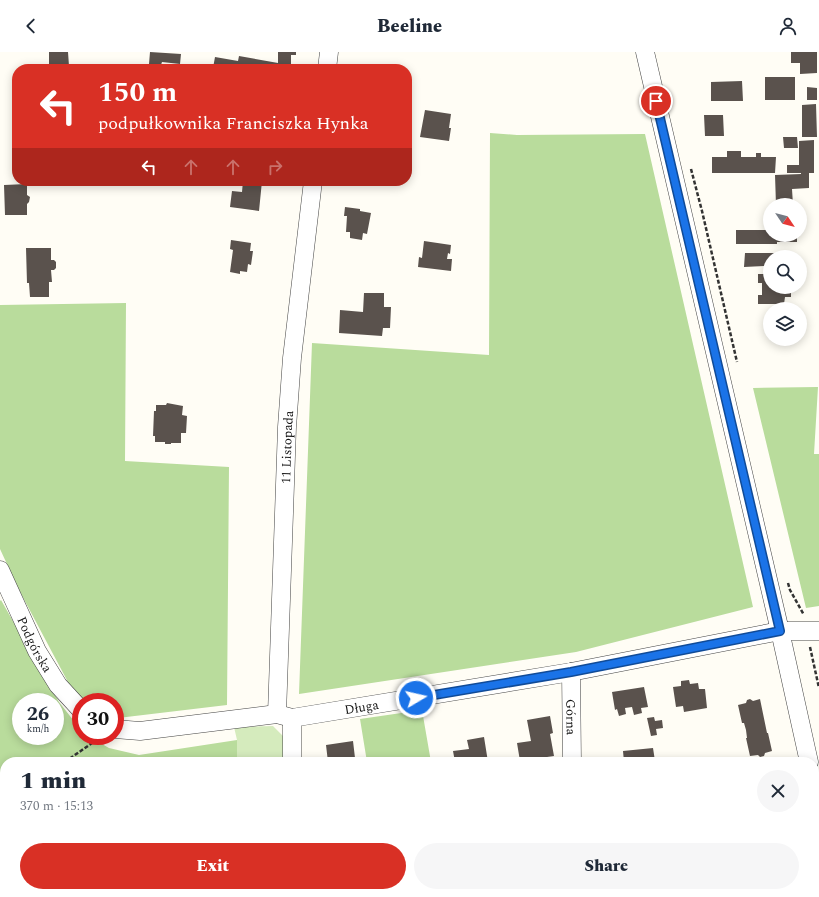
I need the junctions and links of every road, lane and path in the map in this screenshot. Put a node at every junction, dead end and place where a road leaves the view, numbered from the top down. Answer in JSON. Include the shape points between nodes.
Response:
{"nodes":[{"id":1,"x":329,"y":52,"type":"edge"},
{"id":2,"x":645,"y":52,"type":"edge"},
{"id":3,"x":328,"y":64,"type":"edge"},
{"id":4,"x":690,"y":166,"type":"dead end"},
{"id":5,"x":312,"y":186,"type":"edge"},
{"id":6,"x":738,"y":369,"type":"dead end"},
{"id":7,"x":0,"y":570,"type":"edge"},
{"id":8,"x":788,"y":582,"type":"dead end"},
{"id":9,"x":780,"y":631,"type":"junction"},
{"id":10,"x":817,"y":636,"type":"edge"},
{"id":11,"x":571,"y":672,"type":"junction"},
{"id":12,"x":819,"y":688,"type":"edge"},
{"id":13,"x":72,"y":700,"type":"edge"},
{"id":14,"x":285,"y":716,"type":"junction"},
{"id":15,"x":124,"y":730,"type":"edge"},
{"id":16,"x":89,"y":745,"type":"edge"},
{"id":17,"x":72,"y":757,"type":"edge"},
{"id":18,"x":291,"y":757,"type":"edge"},
{"id":19,"x":572,"y":757,"type":"edge"},
{"id":20,"x":808,"y":757,"type":"edge"}],
"edges":[{"from":1,"to":3,"type":"street"},
{"from":2,"to":9,"type":"street"},
{"from":4,"to":6,"type":"path"},
{"from":5,"to":14,"type":"street","name":"11 Listopada","via":[[287,419]]},
{"from":7,"to":13,"type":"street","name":"Podgórska","via":[[37,651],[58,685]]},
{"from":8,"to":10,"type":"path","via":[[804,615],[816,617]]},
{"from":9,"to":10,"type":"street","name":"Długa"},
{"from":9,"to":11,"type":"street","name":"Długa"},
{"from":9,"to":20,"type":"street"},
{"from":10,"to":12,"type":"path","via":[[809,645]]},
{"from":11,"to":14,"type":"street","name":"Długa"},
{"from":11,"to":19,"type":"street","name":"Górna"},
{"from":14,"to":15,"type":"street","name":"Długa","via":[[140,731]]},
{"from":14,"to":18,"type":"street","name":"11 Listopada"},
{"from":16,"to":17,"type":"path"}]}
